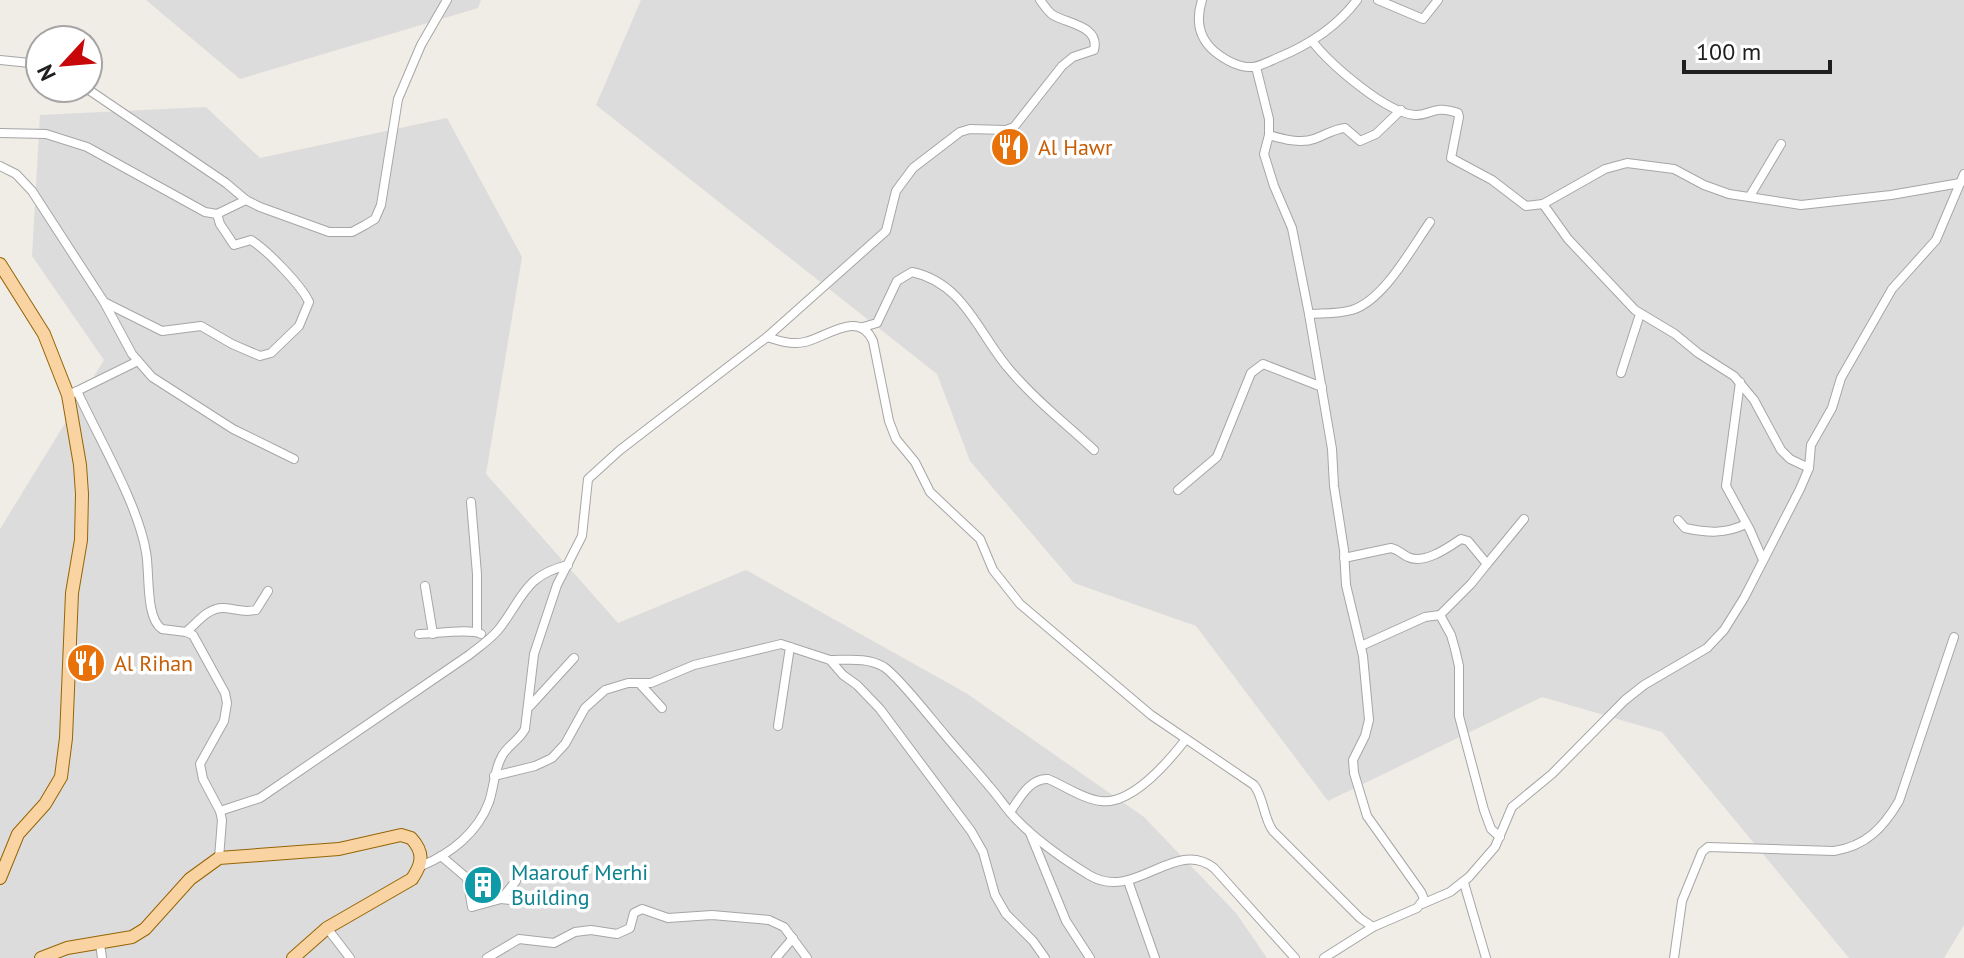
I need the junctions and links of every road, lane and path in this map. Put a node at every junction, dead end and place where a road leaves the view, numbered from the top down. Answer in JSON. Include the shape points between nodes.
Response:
{"nodes":[{"id":1,"x":447,"y":0,"type":"edge"},
{"id":2,"x":1040,"y":0,"type":"edge"},
{"id":3,"x":1202,"y":0,"type":"edge"},
{"id":4,"x":1357,"y":0,"type":"edge"},
{"id":5,"x":1378,"y":0,"type":"edge"},
{"id":6,"x":1438,"y":0,"type":"edge"},
{"id":7,"x":1312,"y":41,"type":"junction"},
{"id":8,"x":0,"y":60,"type":"edge"},
{"id":9,"x":24,"y":62,"type":"edge"},
{"id":10,"x":1256,"y":67,"type":"junction"},
{"id":11,"x":104,"y":100,"type":"edge"},
{"id":12,"x":1401,"y":110,"type":"junction"},
{"id":13,"x":0,"y":133,"type":"edge"},
{"id":14,"x":1269,"y":135,"type":"junction"},
{"id":15,"x":1781,"y":144,"type":"dead end"},
{"id":16,"x":0,"y":166,"type":"edge"},
{"id":17,"x":1962,"y":179,"type":"edge"},
{"id":18,"x":1750,"y":196,"type":"junction"},
{"id":19,"x":246,"y":200,"type":"junction"},
{"id":20,"x":1543,"y":204,"type":"junction"},
{"id":21,"x":217,"y":214,"type":"junction"},
{"id":22,"x":1430,"y":222,"type":"dead end"},
{"id":23,"x":0,"y":264,"type":"edge"},
{"id":24,"x":104,"y":302,"type":"junction"},
{"id":25,"x":1309,"y":314,"type":"junction"},
{"id":26,"x":1640,"y":314,"type":"junction"},
{"id":27,"x":863,"y":327,"type":"junction"},
{"id":28,"x":767,"y":337,"type":"junction"},
{"id":29,"x":138,"y":361,"type":"junction"},
{"id":30,"x":1621,"y":373,"type":"dead end"},
{"id":31,"x":1740,"y":382,"type":"junction"},
{"id":32,"x":1322,"y":387,"type":"junction"},
{"id":33,"x":73,"y":393,"type":"junction"},
{"id":34,"x":1094,"y":450,"type":"dead end"},
{"id":35,"x":294,"y":459,"type":"dead end"},
{"id":36,"x":1809,"y":468,"type":"junction"},
{"id":37,"x":1178,"y":490,"type":"dead end"},
{"id":38,"x":471,"y":502,"type":"dead end"},
{"id":39,"x":1524,"y":519,"type":"dead end"},
{"id":40,"x":1678,"y":520,"type":"dead end"},
{"id":41,"x":1746,"y":524,"type":"junction"},
{"id":42,"x":1344,"y":558,"type":"junction"},
{"id":43,"x":1763,"y":560,"type":"junction"},
{"id":44,"x":1487,"y":564,"type":"junction"},
{"id":45,"x":568,"y":565,"type":"junction"},
{"id":46,"x":425,"y":586,"type":"dead end"},
{"id":47,"x":268,"y":591,"type":"dead end"},
{"id":48,"x":1440,"y":615,"type":"junction"},
{"id":49,"x":477,"y":631,"type":"junction"},
{"id":50,"x":186,"y":632,"type":"junction"},
{"id":51,"x":419,"y":634,"type":"dead end"},
{"id":52,"x":433,"y":634,"type":"junction"},
{"id":53,"x":1954,"y":637,"type":"dead end"},
{"id":54,"x":486,"y":641,"type":"junction"},
{"id":55,"x":1361,"y":646,"type":"junction"},
{"id":56,"x":790,"y":647,"type":"junction"},
{"id":57,"x":574,"y":658,"type":"dead end"},
{"id":58,"x":830,"y":660,"type":"junction"},
{"id":59,"x":640,"y":684,"type":"junction"},
{"id":60,"x":529,"y":706,"type":"junction"},
{"id":61,"x":662,"y":708,"type":"dead end"},
{"id":62,"x":778,"y":726,"type":"dead end"},
{"id":63,"x":1186,"y":739,"type":"junction"},
{"id":64,"x":494,"y":776,"type":"junction"},
{"id":65,"x":220,"y":811,"type":"junction"},
{"id":66,"x":1010,"y":812,"type":"junction"},
{"id":67,"x":1029,"y":831,"type":"junction"},
{"id":68,"x":1500,"y":837,"type":"junction"},
{"id":69,"x":441,"y":856,"type":"junction"},
{"id":70,"x":219,"y":858,"type":"junction"},
{"id":71,"x":421,"y":866,"type":"junction"},
{"id":72,"x":0,"y":878,"type":"edge"},
{"id":73,"x":516,"y":881,"type":"dead end"},
{"id":74,"x":1128,"y":881,"type":"junction"},
{"id":75,"x":1464,"y":883,"type":"junction"},
{"id":76,"x":501,"y":899,"type":"junction"},
{"id":77,"x":542,"y":903,"type":"dead end"},
{"id":78,"x":1422,"y":904,"type":"junction"},
{"id":79,"x":1373,"y":927,"type":"junction"},
{"id":80,"x":327,"y":928,"type":"junction"},
{"id":81,"x":793,"y":938,"type":"junction"},
{"id":82,"x":100,"y":944,"type":"junction"},
{"id":83,"x":41,"y":958,"type":"edge"},
{"id":84,"x":102,"y":958,"type":"edge"},
{"id":85,"x":293,"y":958,"type":"edge"},
{"id":86,"x":350,"y":958,"type":"edge"},
{"id":87,"x":487,"y":958,"type":"edge"},
{"id":88,"x":776,"y":958,"type":"edge"},
{"id":89,"x":807,"y":958,"type":"edge"},
{"id":90,"x":1045,"y":958,"type":"edge"},
{"id":91,"x":1090,"y":958,"type":"edge"},
{"id":92,"x":1155,"y":958,"type":"edge"},
{"id":93,"x":1295,"y":958,"type":"edge"},
{"id":94,"x":1324,"y":958,"type":"edge"},
{"id":95,"x":1486,"y":958,"type":"edge"},
{"id":96,"x":1674,"y":958,"type":"edge"}],
"edges":[{"from":1,"to":19,"type":"street","via":[[398,99],[375,219],[352,232],[329,232]]},
{"from":2,"to":28,"type":"street","via":[[1052,14],[1084,28],[1096,42],[1094,50],[1062,66],[1011,129],[960,132],[913,168],[896,191],[886,231]]},
{"from":3,"to":10,"type":"street","via":[[1197,14],[1209,46],[1224,59]]},
{"from":4,"to":7,"type":"street"},
{"from":5,"to":6,"type":"street","via":[[1423,19]]},
{"from":7,"to":10,"type":"street"},
{"from":7,"to":12,"type":"street","via":[[1343,74]]},
{"from":8,"to":9,"type":"street"},
{"from":10,"to":14,"type":"street"},
{"from":11,"to":19,"type":"street"},
{"from":12,"to":14,"type":"street","via":[[1376,134],[1360,141],[1345,128],[1311,141]]},
{"from":12,"to":20,"type":"street","via":[[1417,115],[1433,109],[1458,113],[1451,158],[1526,206]]},
{"from":13,"to":21,"type":"street","via":[[46,134],[87,147]]},
{"from":14,"to":25,"type":"street","via":[[1264,154],[1292,228]]},
{"from":15,"to":18,"type":"street"},
{"from":16,"to":24,"type":"street","via":[[32,191]]},
{"from":17,"to":18,"type":"street","via":[[1891,195],[1801,205]]},
{"from":17,"to":36,"type":"street","via":[[1936,240],[1892,289],[1841,378],[1832,408],[1811,445]]},
{"from":18,"to":20,"type":"street","via":[[1720,191],[1674,169],[1627,163],[1605,169]]},
{"from":19,"to":21,"type":"street"},
{"from":20,"to":26,"type":"street","via":[[1568,239]]},
{"from":21,"to":24,"type":"street","via":[[234,245],[251,240],[259,245],[309,302],[299,326],[271,353],[260,356],[201,326],[162,331]]},
{"from":22,"to":25,"type":"street","via":[[1368,301],[1355,309]]},
{"from":23,"to":33,"type":"main road"},
{"from":24,"to":29,"type":"street"},
{"from":25,"to":32,"type":"street"},
{"from":26,"to":30,"type":"street"},
{"from":26,"to":31,"type":"street"},
{"from":27,"to":28,"type":"street","via":[[846,326],[803,343]]},
{"from":27,"to":34,"type":"street","via":[[877,323],[897,281],[912,272],[940,281],[958,296],[1010,370]]},
{"from":27,"to":63,"type":"street","via":[[873,341],[892,432],[930,492],[975,533],[997,578],[1125,695]]},
{"from":28,"to":45,"type":"street","via":[[592,473],[585,486],[582,536]]},
{"from":29,"to":33,"type":"street"},
{"from":29,"to":35,"type":"street","via":[[189,402]]},
{"from":31,"to":36,"type":"street","via":[[1781,450]]},
{"from":31,"to":41,"type":"street","via":[[1726,486]]},
{"from":32,"to":37,"type":"street","via":[[1263,364],[1251,373],[1217,457]]},
{"from":32,"to":42,"type":"street"},
{"from":33,"to":50,"type":"street","via":[[143,539],[154,620],[162,629]]},
{"from":33,"to":72,"type":"main road","via":[[81,540],[72,593],[64,764],[54,791],[18,834]]},
{"from":36,"to":43,"type":"street"},
{"from":38,"to":49,"type":"street"},
{"from":39,"to":44,"type":"street"},
{"from":40,"to":41,"type":"street","via":[[1685,528],[1704,532],[1729,532]]},
{"from":41,"to":43,"type":"street"},
{"from":42,"to":44,"type":"street","via":[[1391,548],[1408,557],[1424,557],[1461,539]]},
{"from":42,"to":55,"type":"street"},
{"from":43,"to":68,"type":"street","via":[[1714,642],[1625,700],[1512,807]]},
{"from":44,"to":48,"type":"street"},
{"from":45,"to":54,"type":"street","via":[[532,580]]},
{"from":45,"to":60,"type":"street","via":[[534,654]]},
{"from":46,"to":52,"type":"street"},
{"from":47,"to":50,"type":"street","via":[[256,610],[220,608]]},
{"from":48,"to":55,"type":"street"},
{"from":48,"to":68,"type":"street","via":[[1459,666],[1459,716],[1484,810]]},
{"from":49,"to":52,"type":"street"},
{"from":49,"to":54,"type":"street"},
{"from":50,"to":65,"type":"street","via":[[197,641],[227,703],[224,721],[200,764]]},
{"from":51,"to":52,"type":"street"},
{"from":53,"to":96,"type":"street","via":[[1899,801],[1869,840],[1834,851],[1708,847],[1682,901]]},
{"from":54,"to":65,"type":"street","via":[[260,798]]},
{"from":55,"to":78,"type":"street","via":[[1369,720],[1353,760],[1357,789],[1367,816],[1421,892]]},
{"from":56,"to":58,"type":"street"},
{"from":56,"to":59,"type":"street","via":[[768,646]]},
{"from":56,"to":62,"type":"street"},
{"from":57,"to":60,"type":"street"},
{"from":58,"to":66,"type":"street","via":[[863,660],[884,668]]},
{"from":58,"to":90,"type":"street","via":[[871,699],[962,818],[983,852],[995,895]]},
{"from":59,"to":61,"type":"street"},
{"from":59,"to":64,"type":"street","via":[[618,684],[596,696],[552,758]]},
{"from":60,"to":64,"type":"street","via":[[522,736],[502,755]]},
{"from":63,"to":66,"type":"street","via":[[1151,777],[1118,799],[1098,801],[1041,779]]},
{"from":63,"to":79,"type":"street","via":[[1254,785],[1273,831]]},
{"from":64,"to":69,"type":"street","via":[[490,800],[477,824]]},
{"from":65,"to":70,"type":"street"},
{"from":66,"to":67,"type":"street"},
{"from":67,"to":74,"type":"street","via":[[1103,882]]},
{"from":67,"to":91,"type":"street","via":[[1066,921]]},
{"from":68,"to":75,"type":"street"},
{"from":69,"to":71,"type":"street"},
{"from":69,"to":76,"type":"street","via":[[467,878],[472,907]]},
{"from":70,"to":71,"type":"main road","via":[[339,849],[401,835],[417,845]]},
{"from":70,"to":82,"type":"main road","via":[[190,879],[145,929]]},
{"from":71,"to":80,"type":"main road","via":[[403,886]]},
{"from":73,"to":76,"type":"street"},
{"from":74,"to":92,"type":"street"},
{"from":74,"to":93,"type":"street","via":[[1181,860],[1203,860]]},
{"from":75,"to":78,"type":"street"},
{"from":75,"to":95,"type":"street"},
{"from":76,"to":77,"type":"street"},
{"from":78,"to":79,"type":"street"},
{"from":79,"to":94,"type":"street"},
{"from":80,"to":85,"type":"main road"},
{"from":80,"to":86,"type":"street"},
{"from":81,"to":87,"type":"street","via":[[769,920],[668,918],[642,909],[621,934],[580,931],[554,943],[519,939]]},
{"from":81,"to":88,"type":"street"},
{"from":81,"to":89,"type":"street"},
{"from":82,"to":83,"type":"main road"},
{"from":82,"to":84,"type":"street"}]}
